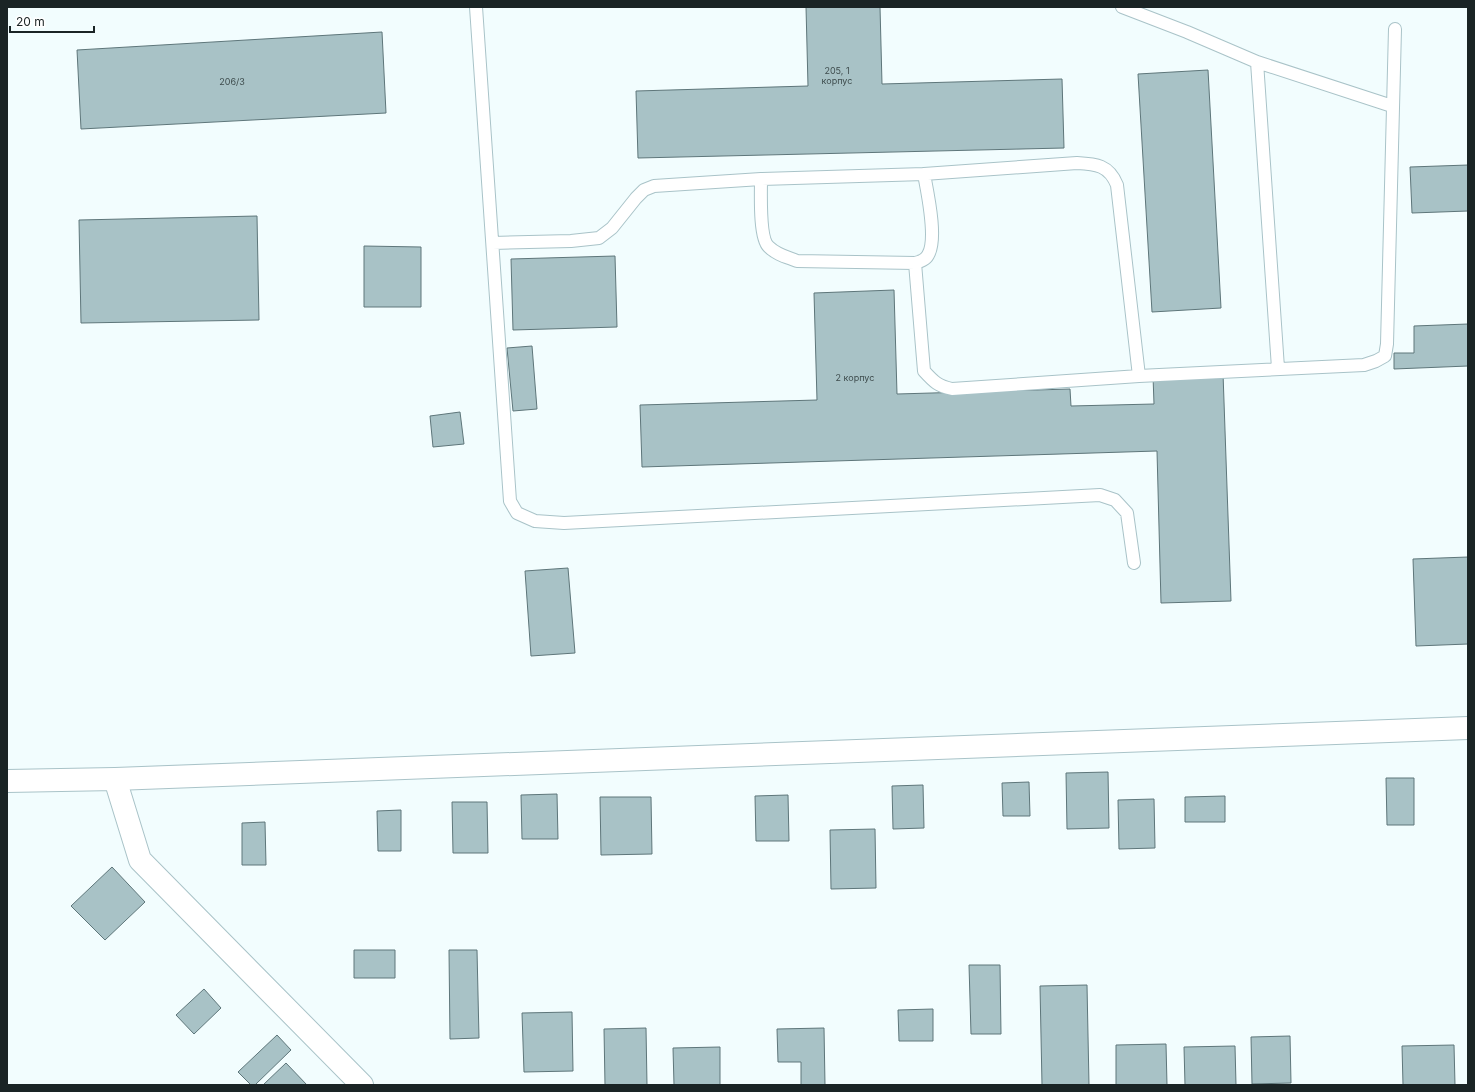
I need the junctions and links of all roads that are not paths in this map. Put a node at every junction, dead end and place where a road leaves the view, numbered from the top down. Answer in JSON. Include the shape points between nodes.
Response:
{"nodes":[{"id":1,"x":476,"y":7,"type":"edge"},
{"id":2,"x":1122,"y":7,"type":"edge"},
{"id":3,"x":1395,"y":29,"type":"dead end"},
{"id":4,"x":1257,"y":62,"type":"junction"},
{"id":5,"x":1392,"y":106,"type":"junction"},
{"id":6,"x":924,"y":174,"type":"junction"},
{"id":7,"x":761,"y":179,"type":"junction"},
{"id":8,"x":492,"y":243,"type":"junction"},
{"id":9,"x":915,"y":263,"type":"junction"},
{"id":10,"x":1278,"y":368,"type":"junction"},
{"id":11,"x":1139,"y":376,"type":"junction"},
{"id":12,"x":1134,"y":563,"type":"dead end"},
{"id":13,"x":1468,"y":728,"type":"edge"},
{"id":14,"x":115,"y":779,"type":"junction"},
{"id":15,"x":7,"y":781,"type":"edge"},
{"id":16,"x":362,"y":1085,"type":"edge"}],
"edges":[{"from":1,"to":8,"type":"lane"},
{"from":2,"to":4,"type":"lane"},
{"from":3,"to":5,"type":"lane"},
{"from":4,"to":5,"type":"lane"},
{"from":4,"to":10,"type":"lane"},
{"from":5,"to":10,"type":"lane","via":[[1387,344],[1384,356],[1364,365]]},
{"from":6,"to":7,"type":"lane"},
{"from":6,"to":9,"type":"lane","via":[[931,219],[931,242],[928,255]]},
{"from":6,"to":11,"type":"lane","via":[[1077,163],[1105,168],[1113,175],[1117,185]]},
{"from":7,"to":8,"type":"lane","via":[[654,186],[644,190],[612,228],[599,238]]},
{"from":7,"to":9,"type":"lane","via":[[763,236],[767,246],[779,255],[797,261]]},
{"from":8,"to":12,"type":"lane","via":[[510,501],[517,513],[534,521],[564,523],[1100,496],[1114,500],[1127,513]]},
{"from":9,"to":11,"type":"lane","via":[[924,371],[942,387],[952,389]]},
{"from":10,"to":11,"type":"lane"},
{"from":13,"to":14,"type":"street"},
{"from":14,"to":15,"type":"street"},
{"from":14,"to":16,"type":"street","via":[[140,860]]}]}
